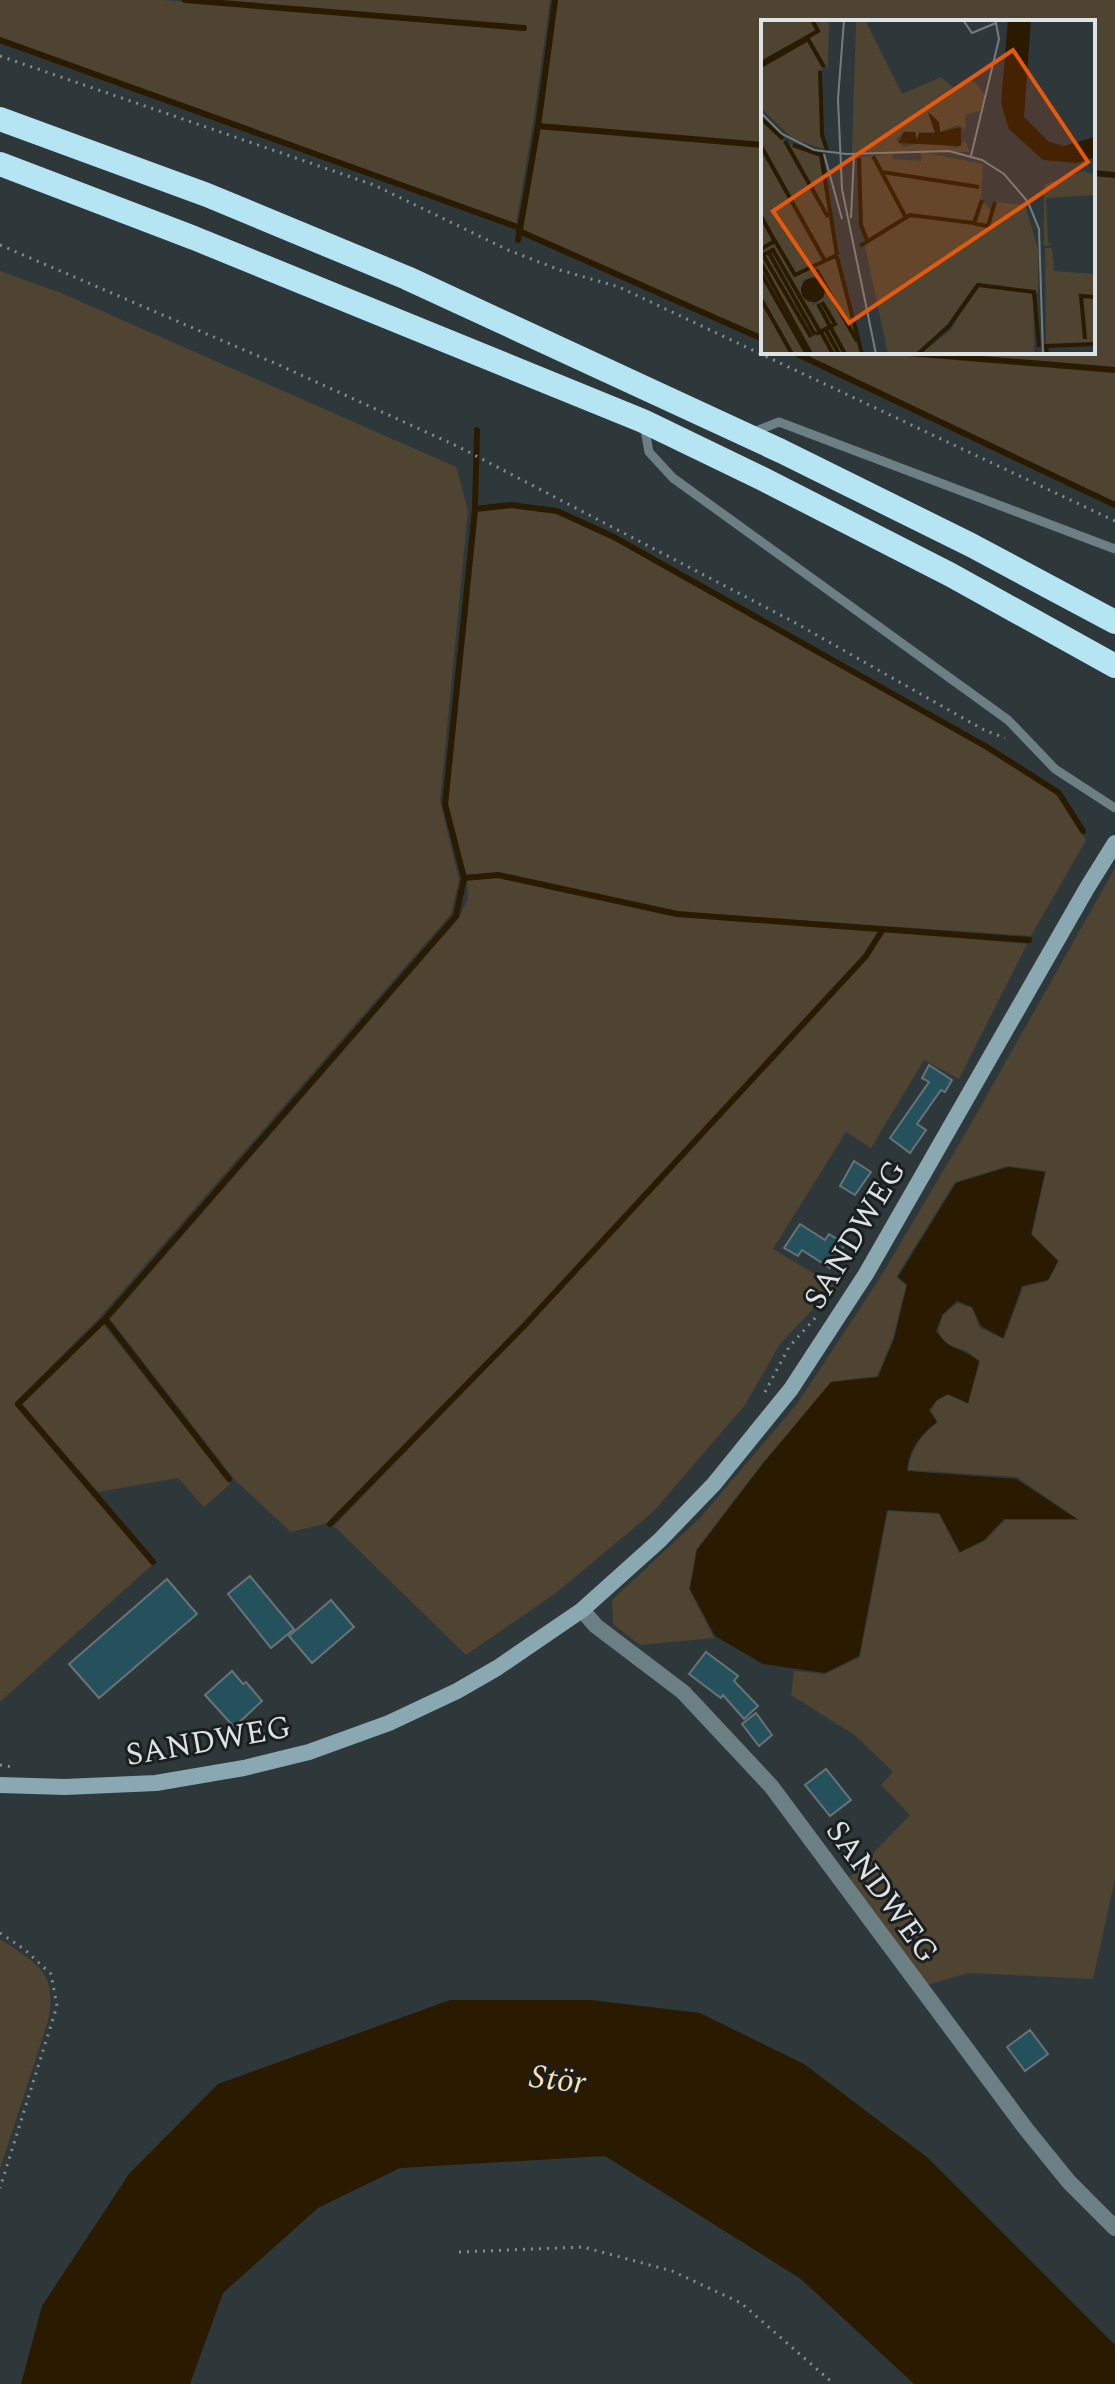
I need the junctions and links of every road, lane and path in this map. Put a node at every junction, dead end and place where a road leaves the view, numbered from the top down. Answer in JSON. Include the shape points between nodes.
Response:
{"nodes":[{"id":1,"x":0,"y":56,"type":"edge"},
{"id":2,"x":0,"y":119,"type":"edge"},
{"id":3,"x":0,"y":164,"type":"edge"},
{"id":4,"x":0,"y":245,"type":"edge"},
{"id":5,"x":761,"y":354,"type":"edge"},
{"id":6,"x":761,"y":354,"type":"edge"},
{"id":7,"x":643,"y":421,"type":"junction"},
{"id":8,"x":747,"y":434,"type":"junction"},
{"id":9,"x":1115,"y":521,"type":"edge"},
{"id":10,"x":1115,"y":549,"type":"edge"},
{"id":11,"x":1115,"y":622,"type":"edge"},
{"id":12,"x":1115,"y":666,"type":"edge"},
{"id":13,"x":1034,"y":749,"type":"junction"},
{"id":14,"x":1115,"y":808,"type":"edge"},
{"id":15,"x":1115,"y":843,"type":"edge"},
{"id":16,"x":819,"y":1315,"type":"dead end"},
{"id":17,"x":763,"y":1396,"type":"dead end"},
{"id":18,"x":582,"y":1610,"type":"junction"},
{"id":19,"x":0,"y":1765,"type":"edge"},
{"id":20,"x":13,"y":1767,"type":"dead end"},
{"id":21,"x":0,"y":1785,"type":"edge"},
{"id":22,"x":0,"y":1933,"type":"edge"},
{"id":23,"x":0,"y":2188,"type":"edge"},
{"id":24,"x":1115,"y":2228,"type":"edge"},
{"id":25,"x":459,"y":2252,"type":"dead end"},
{"id":26,"x":834,"y":2384,"type":"edge"}],
"edges":[{"from":1,"to":6,"type":"path","via":[[374,185],[508,250],[619,287]]},
{"from":2,"to":8,"type":"highway","via":[[207,195],[407,278]]},
{"from":3,"to":7,"type":"highway"},
{"from":4,"to":13,"type":"path","via":[[459,447],[792,621],[984,730]]},
{"from":5,"to":9,"type":"path"},
{"from":7,"to":12,"type":"highway","via":[[951,575]]},
{"from":7,"to":13,"type":"lane","via":[[649,452],[673,478],[1008,720]]},
{"from":8,"to":10,"type":"lane","via":[[779,422]]},
{"from":8,"to":11,"type":"highway"},
{"from":13,"to":14,"type":"lane"},
{"from":15,"to":18,"type":"street","name":"SANDWEG","via":[[866,1274],[791,1389],[714,1484]]},
{"from":16,"to":17,"type":"path","via":[[789,1347]]},
{"from":18,"to":21,"type":"street","name":"SANDWEG","via":[[457,1691],[309,1752],[156,1783]]},
{"from":18,"to":24,"type":"street","name":"SANDWEG","via":[[683,1692],[771,1786],[1026,2129]]},
{"from":19,"to":20,"type":"path"},
{"from":22,"to":23,"type":"path","via":[[51,1974],[57,2006]]},
{"from":25,"to":26,"type":"path","via":[[583,2247],[672,2271],[741,2303]]}]}
